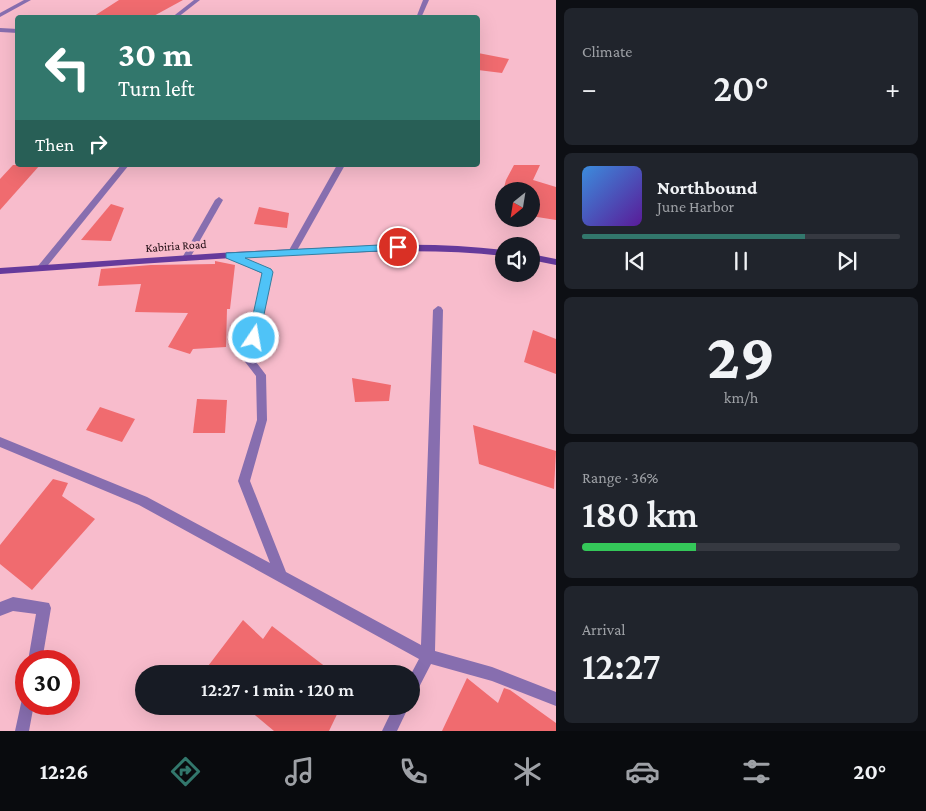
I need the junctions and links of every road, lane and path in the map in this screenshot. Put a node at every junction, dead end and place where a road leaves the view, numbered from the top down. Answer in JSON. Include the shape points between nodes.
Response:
{"nodes":[{"id":1,"x":28,"y":0,"type":"edge"},
{"id":2,"x":197,"y":0,"type":"edge"},
{"id":3,"x":426,"y":0,"type":"edge"},
{"id":4,"x":0,"y":15,"type":"edge"},
{"id":5,"x":177,"y":15,"type":"edge"},
{"id":6,"x":419,"y":15,"type":"edge"},
{"id":7,"x":0,"y":30,"type":"edge"},
{"id":8,"x":15,"y":31,"type":"edge"},
{"id":9,"x":123,"y":167,"type":"edge"},
{"id":10,"x":340,"y":167,"type":"edge"},
{"id":11,"x":219,"y":200,"type":"dead end"},
{"id":12,"x":292,"y":252,"type":"junction"},
{"id":13,"x":495,"y":252,"type":"edge"},
{"id":14,"x":229,"y":255,"type":"junction"},
{"id":15,"x":186,"y":258,"type":"junction"},
{"id":16,"x":540,"y":259,"type":"edge"},
{"id":17,"x":556,"y":262,"type":"edge"},
{"id":18,"x":41,"y":268,"type":"junction"},
{"id":19,"x":0,"y":271,"type":"edge"},
{"id":20,"x":438,"y":310,"type":"dead end"},
{"id":21,"x":0,"y":442,"type":"edge"},
{"id":22,"x":281,"y":576,"type":"junction"},
{"id":23,"x":0,"y":609,"type":"edge"},
{"id":24,"x":36,"y":650,"type":"edge"},
{"id":25,"x":428,"y":656,"type":"junction"},
{"id":26,"x":420,"y":671,"type":"edge"},
{"id":27,"x":556,"y":699,"type":"edge"},
{"id":28,"x":25,"y":715,"type":"edge"},
{"id":29,"x":397,"y":715,"type":"edge"},
{"id":30,"x":22,"y":731,"type":"edge"},
{"id":31,"x":389,"y":731,"type":"edge"}],
"edges":[{"from":1,"to":4,"type":"street"},
{"from":2,"to":5,"type":"street"},
{"from":3,"to":6,"type":"street"},
{"from":7,"to":8,"type":"street"},
{"from":9,"to":18,"type":"street"},
{"from":10,"to":12,"type":"street"},
{"from":11,"to":15,"type":"street"},
{"from":12,"to":13,"type":"main road","name":"Kabiria Road","via":[[398,247]]},
{"from":12,"to":14,"type":"main road","name":"Kabiria Road"},
{"from":14,"to":15,"type":"main road","name":"Kabiria Road"},
{"from":14,"to":22,"type":"street","via":[[268,272],[254,338],[237,345],[261,375],[262,420],[244,481]]},
{"from":15,"to":18,"type":"main road","name":"Kabiria Road"},
{"from":16,"to":17,"type":"main road"},
{"from":18,"to":19,"type":"main road","name":"Kabiria Road"},
{"from":20,"to":25,"type":"street"},
{"from":21,"to":22,"type":"street","via":[[143,501]]},
{"from":22,"to":25,"type":"street"},
{"from":23,"to":24,"type":"street","via":[[13,604],[44,608]]},
{"from":25,"to":26,"type":"street"},
{"from":25,"to":27,"type":"street","via":[[492,674]]},
{"from":28,"to":30,"type":"street"},
{"from":29,"to":31,"type":"street"}]}
